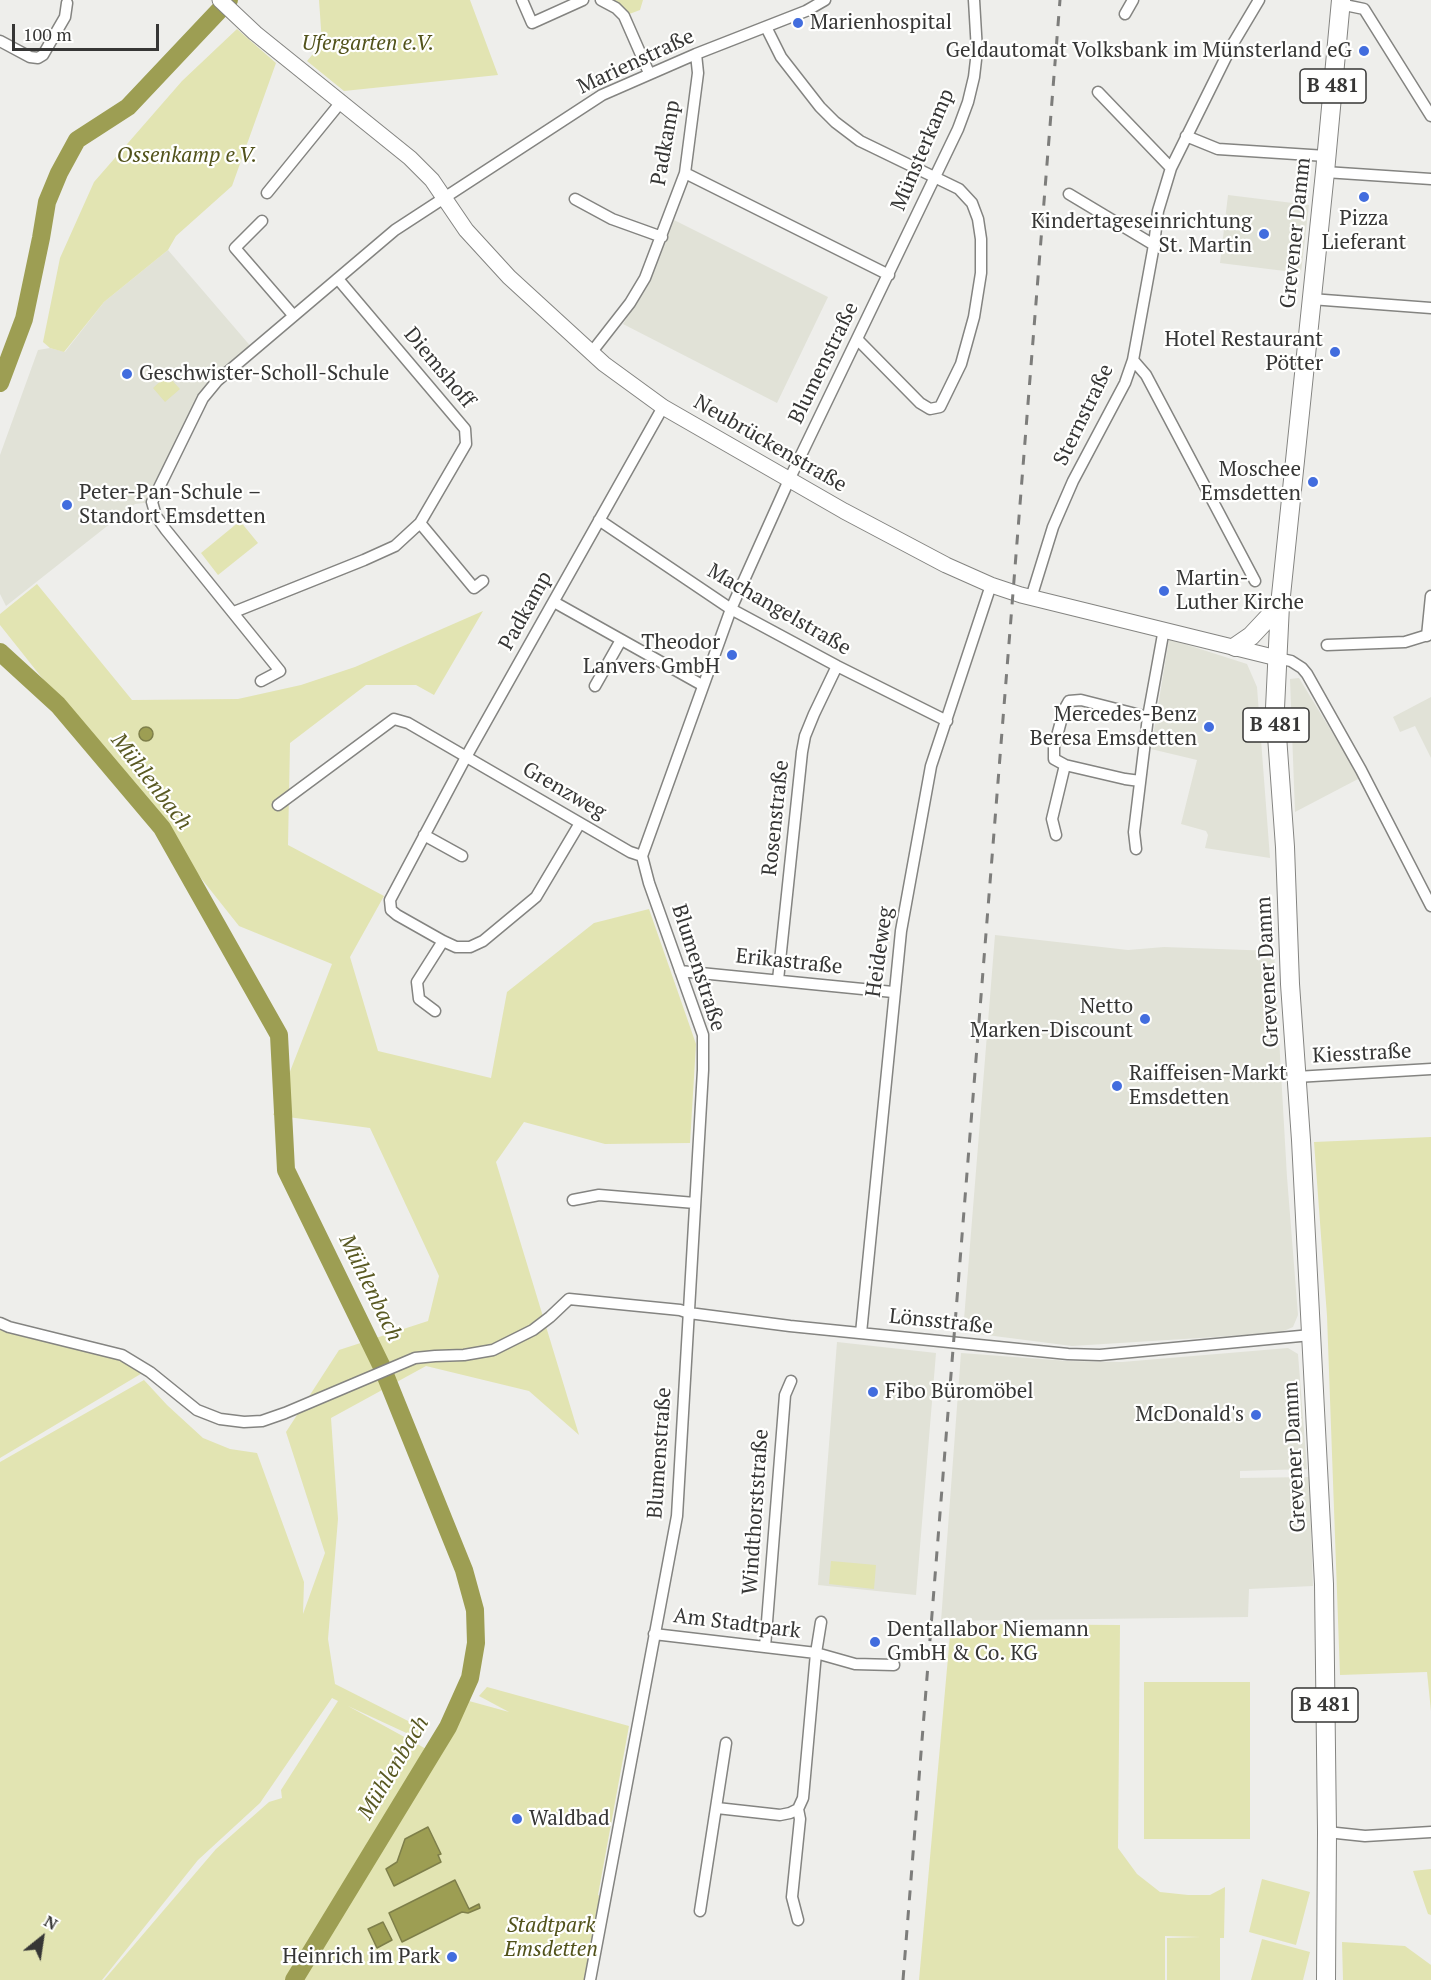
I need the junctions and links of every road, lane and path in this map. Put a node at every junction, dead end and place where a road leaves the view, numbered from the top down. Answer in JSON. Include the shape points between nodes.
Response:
{"nodes":[{"id":1,"x":220,"y":0,"type":"edge"},
{"id":2,"x":522,"y":0,"type":"edge"},
{"id":3,"x":583,"y":0,"type":"edge"},
{"id":4,"x":601,"y":0,"type":"edge"},
{"id":5,"x":825,"y":0,"type":"edge"},
{"id":6,"x":974,"y":0,"type":"edge"},
{"id":7,"x":1133,"y":0,"type":"edge"},
{"id":8,"x":1258,"y":0,"type":"edge"},
{"id":9,"x":1341,"y":2,"type":"edge"},
{"id":10,"x":67,"y":3,"type":"dead end"},
{"id":11,"x":1125,"y":14,"type":"dead end"},
{"id":12,"x":766,"y":27,"type":"junction"},
{"id":13,"x":0,"y":41,"type":"edge"},
{"id":14,"x":696,"y":54,"type":"junction"},
{"id":15,"x":650,"y":73,"type":"junction"},
{"id":16,"x":1098,"y":92,"type":"dead end"},
{"id":17,"x":341,"y":102,"type":"junction"},
{"id":18,"x":1431,"y":116,"type":"edge"},
{"id":19,"x":1186,"y":135,"type":"junction"},
{"id":20,"x":1326,"y":164,"type":"junction"},
{"id":21,"x":1171,"y":168,"type":"junction"},
{"id":22,"x":685,"y":173,"type":"junction"},
{"id":23,"x":934,"y":177,"type":"junction"},
{"id":24,"x":1431,"y":179,"type":"edge"},
{"id":25,"x":267,"y":193,"type":"dead end"},
{"id":26,"x":1070,"y":194,"type":"dead end"},
{"id":27,"x":443,"y":198,"type":"junction"},
{"id":28,"x":575,"y":199,"type":"dead end"},
{"id":29,"x":262,"y":221,"type":"dead end"},
{"id":30,"x":662,"y":237,"type":"junction"},
{"id":31,"x":1154,"y":245,"type":"junction"},
{"id":32,"x":889,"y":275,"type":"junction"},
{"id":33,"x":338,"y":279,"type":"junction"},
{"id":34,"x":1311,"y":299,"type":"junction"},
{"id":35,"x":1431,"y":308,"type":"edge"},
{"id":36,"x":293,"y":315,"type":"junction"},
{"id":37,"x":857,"y":339,"type":"junction"},
{"id":38,"x":591,"y":353,"type":"junction"},
{"id":39,"x":1133,"y":360,"type":"junction"},
{"id":40,"x":663,"y":407,"type":"junction"},
{"id":41,"x":789,"y":480,"type":"junction"},
{"id":42,"x":599,"y":520,"type":"junction"},
{"id":43,"x":420,"y":523,"type":"junction"},
{"id":44,"x":483,"y":581,"type":"dead end"},
{"id":45,"x":1255,"y":581,"type":"dead end"},
{"id":46,"x":991,"y":585,"type":"junction"},
{"id":47,"x":1431,"y":596,"type":"edge"},
{"id":48,"x":1031,"y":598,"type":"junction"},
{"id":49,"x":554,"y":602,"type":"junction"},
{"id":50,"x":1280,"y":605,"type":"junction"},
{"id":51,"x":731,"y":609,"type":"junction"},
{"id":52,"x":234,"y":612,"type":"junction"},
{"id":53,"x":1164,"y":629,"type":"junction"},
{"id":54,"x":1429,"y":635,"type":"edge"},
{"id":55,"x":621,"y":640,"type":"junction"},
{"id":56,"x":1327,"y":645,"type":"dead end"},
{"id":57,"x":1235,"y":647,"type":"junction"},
{"id":58,"x":1276,"y":658,"type":"junction"},
{"id":59,"x":837,"y":666,"type":"junction"},
{"id":60,"x":261,"y":681,"type":"dead end"},
{"id":61,"x":702,"y":685,"type":"junction"},
{"id":62,"x":596,"y":686,"type":"dead end"},
{"id":63,"x":1148,"y":717,"type":"junction"},
{"id":64,"x":947,"y":721,"type":"junction"},
{"id":65,"x":466,"y":757,"type":"junction"},
{"id":66,"x":1065,"y":765,"type":"junction"},
{"id":67,"x":1140,"y":781,"type":"junction"},
{"id":68,"x":278,"y":805,"type":"dead end"},
{"id":69,"x":580,"y":823,"type":"junction"},
{"id":70,"x":424,"y":835,"type":"junction"},
{"id":71,"x":1056,"y":835,"type":"dead end"},
{"id":72,"x":1136,"y":849,"type":"dead end"},
{"id":73,"x":462,"y":856,"type":"dead end"},
{"id":74,"x":642,"y":856,"type":"junction"},
{"id":75,"x":1431,"y":906,"type":"edge"},
{"id":76,"x":443,"y":941,"type":"junction"},
{"id":77,"x":680,"y":971,"type":"junction"},
{"id":78,"x":778,"y":980,"type":"junction"},
{"id":79,"x":893,"y":992,"type":"junction"},
{"id":80,"x":435,"y":1011,"type":"dead end"},
{"id":81,"x":1431,"y":1069,"type":"edge"},
{"id":82,"x":1296,"y":1077,"type":"junction"},
{"id":83,"x":573,"y":1200,"type":"dead end"},
{"id":84,"x":695,"y":1203,"type":"junction"},
{"id":85,"x":689,"y":1313,"type":"junction"},
{"id":86,"x":0,"y":1323,"type":"edge"},
{"id":87,"x":861,"y":1333,"type":"junction"},
{"id":88,"x":1311,"y":1335,"type":"junction"},
{"id":89,"x":791,"y":1381,"type":"dead end"},
{"id":90,"x":821,"y":1622,"type":"dead end"},
{"id":91,"x":654,"y":1634,"type":"junction"},
{"id":92,"x":765,"y":1647,"type":"junction"},
{"id":93,"x":816,"y":1653,"type":"junction"},
{"id":94,"x":894,"y":1665,"type":"dead end"},
{"id":95,"x":726,"y":1743,"type":"dead end"},
{"id":96,"x":717,"y":1808,"type":"junction"},
{"id":97,"x":798,"y":1809,"type":"junction"},
{"id":98,"x":1327,"y":1832,"type":"junction"},
{"id":99,"x":1431,"y":1832,"type":"edge"},
{"id":100,"x":700,"y":1911,"type":"dead end"},
{"id":101,"x":798,"y":1920,"type":"dead end"},
{"id":102,"x":590,"y":1980,"type":"edge"},
{"id":103,"x":1326,"y":1980,"type":"edge"}],
"edges":[{"from":1,"to":17,"type":"street","name":"Neubrückenstraße"},
{"from":2,"to":3,"type":"street","via":[[532,23]]},
{"from":4,"to":15,"type":"street","via":[[624,16]]},
{"from":5,"to":12,"type":"street","name":"Marienstraße"},
{"from":6,"to":23,"type":"street","name":"Münsterkamp","via":[[977,51],[972,85],[958,129]]},
{"from":7,"to":11,"type":"street"},
{"from":8,"to":19,"type":"street","name":"Sternstraße"},
{"from":9,"to":18,"type":"street","via":[[1364,9]]},
{"from":9,"to":20,"type":"main road","name":"Grevener Damm","number":"B 481"},
{"from":10,"to":13,"type":"street","via":[[65,17],[38,58]]},
{"from":12,"to":14,"type":"street","name":"Marienstraße"},
{"from":12,"to":23,"type":"street","via":[[780,57],[835,122],[861,141]]},
{"from":14,"to":15,"type":"street","name":"Marienstraße"},
{"from":14,"to":22,"type":"street","name":"Padkamp","via":[[698,73]]},
{"from":15,"to":27,"type":"street","name":"Marienstraße","via":[[603,95]]},
{"from":16,"to":21,"type":"street"},
{"from":17,"to":25,"type":"street"},
{"from":17,"to":27,"type":"street","name":"Neubrückenstraße","via":[[411,158]]},
{"from":19,"to":20,"type":"street","via":[[1218,149]]},
{"from":19,"to":21,"type":"street","name":"Sternstraße"},
{"from":20,"to":24,"type":"street"},
{"from":20,"to":34,"type":"main road","name":"Grevener Damm","number":"B 481"},
{"from":21,"to":31,"type":"street","name":"Sternstraße","via":[[1158,211]]},
{"from":22,"to":30,"type":"street","name":"Padkamp"},
{"from":22,"to":32,"type":"street"},
{"from":23,"to":32,"type":"street","name":"Münsterkamp"},
{"from":23,"to":37,"type":"street","via":[[959,189],[972,203],[981,239],[981,273],[974,317],[961,364],[940,407],[930,409],[920,403]]},
{"from":26,"to":31,"type":"street"},
{"from":27,"to":33,"type":"street","via":[[395,230]]},
{"from":27,"to":38,"type":"street","name":"Neubrückenstraße","via":[[485,252]]},
{"from":28,"to":30,"type":"street","via":[[612,219]]},
{"from":29,"to":36,"type":"street","via":[[235,248]]},
{"from":30,"to":38,"type":"street","name":"Padkamp","via":[[630,303]]},
{"from":31,"to":39,"type":"street","name":"Sternstraße"},
{"from":32,"to":37,"type":"street","name":"Blumenstraße"},
{"from":33,"to":36,"type":"street"},
{"from":33,"to":43,"type":"street","name":"Diemshoff","via":[[465,429],[466,444]]},
{"from":34,"to":35,"type":"street"},
{"from":34,"to":50,"type":"main road","name":"Grevener Damm","number":"B 481"},
{"from":36,"to":52,"type":"street","via":[[217,381],[203,398],[152,502],[161,523]]},
{"from":37,"to":41,"type":"street","name":"Blumenstraße"},
{"from":38,"to":40,"type":"street","name":"Neubrückenstraße"},
{"from":39,"to":45,"type":"street","via":[[1146,375]]},
{"from":39,"to":48,"type":"street","name":"Sternstraße","via":[[1053,527]]},
{"from":40,"to":41,"type":"street","name":"Neubrückenstraße"},
{"from":40,"to":42,"type":"street","name":"Padkamp"},
{"from":41,"to":46,"type":"street","name":"Neubrückenstraße"},
{"from":41,"to":51,"type":"street","name":"Blumenstraße"},
{"from":42,"to":49,"type":"street","name":"Padkamp"},
{"from":42,"to":51,"type":"street","name":"Machangelstraße"},
{"from":43,"to":44,"type":"street","via":[[474,588]]},
{"from":43,"to":52,"type":"street","name":"Diemshoff","via":[[395,546]]},
{"from":46,"to":48,"type":"street","name":"Neubrückenstraße"},
{"from":46,"to":64,"type":"street","name":"Heideweg"},
{"from":47,"to":54,"type":"street"},
{"from":48,"to":53,"type":"street","name":"Neubrückenstraße"},
{"from":49,"to":55,"type":"street"},
{"from":49,"to":65,"type":"street","name":"Padkamp"},
{"from":50,"to":57,"type":"main road"},
{"from":50,"to":58,"type":"main road","name":"Grevener Damm","number":"B 481"},
{"from":51,"to":59,"type":"street","name":"Machangelstraße"},
{"from":51,"to":61,"type":"street","name":"Blumenstraße"},
{"from":52,"to":60,"type":"street","via":[[280,670]]},
{"from":53,"to":57,"type":"street","name":"Neubrückenstraße"},
{"from":53,"to":63,"type":"street"},
{"from":54,"to":56,"type":"street","via":[[1405,642]]},
{"from":55,"to":61,"type":"street"},
{"from":55,"to":62,"type":"street"},
{"from":57,"to":58,"type":"street","name":"Neubrückenstraße"},
{"from":58,"to":75,"type":"street","via":[[1290,661],[1307,674]]},
{"from":58,"to":82,"type":"main road","name":"Grevener Damm","number":"B 481","via":[[1275,708]]},
{"from":59,"to":64,"type":"street","name":"Machangelstraße"},
{"from":59,"to":78,"type":"street","name":"Rosenstraße","via":[[814,714],[802,752]]},
{"from":61,"to":74,"type":"street","name":"Blumenstraße"},
{"from":63,"to":66,"type":"street","via":[[1081,700],[1069,701],[1054,747],[1054,759]]},
{"from":63,"to":67,"type":"street"},
{"from":64,"to":79,"type":"street","name":"Heideweg","via":[[931,766]]},
{"from":65,"to":68,"type":"street","name":"Grenzweg","via":[[394,719]]},
{"from":65,"to":69,"type":"street","name":"Grenzweg"},
{"from":65,"to":70,"type":"street","name":"Padkamp"},
{"from":66,"to":67,"type":"street"},
{"from":66,"to":71,"type":"street","via":[[1052,819]]},
{"from":67,"to":72,"type":"street"},
{"from":69,"to":74,"type":"street","name":"Grenzweg"},
{"from":69,"to":76,"type":"street","via":[[536,897],[483,941],[470,947],[456,947]]},
{"from":70,"to":73,"type":"street"},
{"from":70,"to":76,"type":"street","name":"Padkamp","via":[[390,900],[391,910]]},
{"from":74,"to":77,"type":"street","name":"Blumenstraße"},
{"from":76,"to":80,"type":"street","via":[[417,982],[419,999]]},
{"from":77,"to":78,"type":"street","name":"Erikastraße"},
{"from":77,"to":84,"type":"street","name":"Blumenstraße","via":[[703,1035]]},
{"from":78,"to":79,"type":"street","name":"Erikastraße"},
{"from":79,"to":87,"type":"street","name":"Heideweg"},
{"from":81,"to":82,"type":"street","name":"Kiesstraße"},
{"from":82,"to":88,"type":"main road","name":"Grevener Damm","number":"B 481"},
{"from":83,"to":84,"type":"street","via":[[599,1195]]},
{"from":84,"to":85,"type":"street","name":"Blumenstraße"},
{"from":85,"to":86,"type":"street","name":"Lönsstraße","via":[[569,1299],[533,1330],[493,1350],[415,1358],[253,1422],[209,1417],[122,1355]]},
{"from":85,"to":87,"type":"street","name":"Lönsstraße"},
{"from":85,"to":91,"type":"street","name":"Blumenstraße","via":[[677,1516]]},
{"from":87,"to":88,"type":"street","name":"Lönsstraße","via":[[1100,1355]]},
{"from":88,"to":98,"type":"main road","name":"Grevener Damm","number":"B 481","via":[[1324,1584]]},
{"from":89,"to":92,"type":"street","name":"Windthorststraße","via":[[785,1395]]},
{"from":90,"to":93,"type":"street","name":"Am Stadtpark"},
{"from":91,"to":92,"type":"street","name":"Am Stadtpark"},
{"from":91,"to":102,"type":"street","name":"Blumenstraße"},
{"from":92,"to":93,"type":"street","name":"Am Stadtpark"},
{"from":93,"to":94,"type":"street","name":"Am Stadtpark","via":[[855,1664]]},
{"from":93,"to":97,"type":"street","name":"Am Stadtpark","via":[[803,1798]]},
{"from":95,"to":96,"type":"street"},
{"from":96,"to":97,"type":"street","via":[[780,1815]]},
{"from":96,"to":100,"type":"street"},
{"from":97,"to":101,"type":"street","name":"Am Stadtpark","via":[[792,1897]]},
{"from":98,"to":99,"type":"street","via":[[1365,1836]]},
{"from":98,"to":103,"type":"main road","name":"Grevener Damm","number":"B 481"}]}
